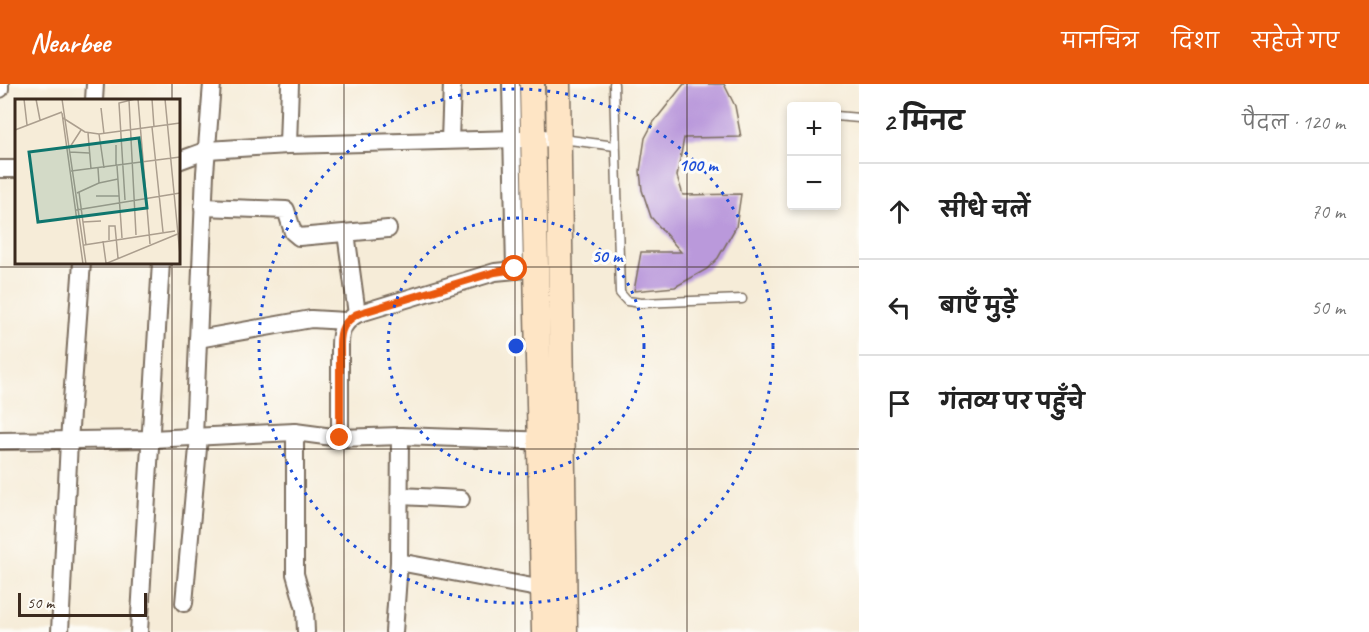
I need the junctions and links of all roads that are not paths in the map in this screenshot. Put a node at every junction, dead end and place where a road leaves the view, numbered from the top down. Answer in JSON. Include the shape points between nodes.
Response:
{"nodes":[{"id":1,"x":0,"y":84,"type":"edge"},
{"id":2,"x":95,"y":84,"type":"edge"},
{"id":3,"x":212,"y":84,"type":"edge"},
{"id":4,"x":290,"y":84,"type":"edge"},
{"id":5,"x":452,"y":84,"type":"edge"},
{"id":6,"x":511,"y":84,"type":"edge"},
{"id":7,"x":532,"y":84,"type":"edge"},
{"id":8,"x":558,"y":84,"type":"edge"},
{"id":9,"x":614,"y":84,"type":"edge"},
{"id":10,"x":0,"y":89,"type":"edge"},
{"id":11,"x":94,"y":99,"type":"edge"},
{"id":12,"x":841,"y":116,"type":"edge"},
{"id":13,"x":859,"y":118,"type":"edge"},
{"id":14,"x":558,"y":138,"type":"junction"},
{"id":15,"x":522,"y":139,"type":"junction"},
{"id":16,"x":450,"y":140,"type":"junction"},
{"id":17,"x":288,"y":145,"type":"junction"},
{"id":18,"x":615,"y":146,"type":"junction"},
{"id":19,"x":208,"y":150,"type":"junction"},
{"id":20,"x":180,"y":159,"type":"edge"},
{"id":21,"x":203,"y":207,"type":"junction"},
{"id":22,"x":388,"y":229,"type":"dead end"},
{"id":23,"x":346,"y":233,"type":"junction"},
{"id":24,"x":82,"y":264,"type":"edge"},
{"id":25,"x":161,"y":264,"type":"edge"},
{"id":26,"x":526,"y":269,"type":"junction"},
{"id":27,"x":742,"y":299,"type":"dead end"},
{"id":28,"x":351,"y":317,"type":"junction"},
{"id":29,"x":198,"y":339,"type":"junction"},
{"id":30,"x":295,"y":432,"type":"junction"},
{"id":31,"x":400,"y":436,"type":"junction"},
{"id":32,"x":196,"y":437,"type":"junction"},
{"id":33,"x":340,"y":438,"type":"junction"},
{"id":34,"x":151,"y":439,"type":"junction"},
{"id":35,"x":0,"y":441,"type":"edge"},
{"id":36,"x":69,"y":441,"type":"junction"},
{"id":37,"x":551,"y":441,"type":"junction"},
{"id":38,"x":400,"y":496,"type":"junction"},
{"id":39,"x":461,"y":499,"type":"dead end"},
{"id":40,"x":399,"y":562,"type":"junction"},
{"id":41,"x":543,"y":588,"type":"junction"},
{"id":42,"x":184,"y":603,"type":"dead end"},
{"id":43,"x":548,"y":631,"type":"edge"},
{"id":44,"x":60,"y":632,"type":"edge"},
{"id":45,"x":139,"y":632,"type":"edge"},
{"id":46,"x":306,"y":632,"type":"edge"},
{"id":47,"x":394,"y":632,"type":"edge"}],
"edges":[{"from":1,"to":10,"type":"street"},
{"from":2,"to":11,"type":"street"},
{"from":3,"to":19,"type":"street"},
{"from":4,"to":17,"type":"street"},
{"from":5,"to":16,"type":"street"},
{"from":6,"to":15,"type":"street"},
{"from":7,"to":15,"type":"street"},
{"from":8,"to":14,"type":"street"},
{"from":9,"to":18,"type":"lane"},
{"from":12,"to":13,"type":"lane"},
{"from":14,"to":15,"type":"street"},
{"from":14,"to":18,"type":"lane"},
{"from":14,"to":37,"type":"street"},
{"from":15,"to":16,"type":"street"},
{"from":15,"to":26,"type":"street"},
{"from":16,"to":17,"type":"street"},
{"from":17,"to":19,"type":"street"},
{"from":18,"to":27,"type":"lane","via":[[620,293],[627,301],[641,303]]},
{"from":19,"to":20,"type":"street"},
{"from":19,"to":21,"type":"street"},
{"from":21,"to":23,"type":"street","via":[[286,210],[293,232],[299,237]]},
{"from":21,"to":29,"type":"street"},
{"from":22,"to":23,"type":"street"},
{"from":23,"to":28,"type":"street"},
{"from":24,"to":36,"type":"street"},
{"from":25,"to":34,"type":"street"},
{"from":26,"to":28,"type":"street","via":[[495,272]]},
{"from":26,"to":37,"type":"street"},
{"from":28,"to":29,"type":"street","via":[[310,319]]},
{"from":28,"to":33,"type":"street","via":[[340,333]]},
{"from":29,"to":32,"type":"street"},
{"from":30,"to":32,"type":"street"},
{"from":30,"to":33,"type":"street"},
{"from":30,"to":46,"type":"street","via":[[295,574],[305,609]]},
{"from":31,"to":33,"type":"street"},
{"from":31,"to":37,"type":"street"},
{"from":31,"to":38,"type":"street"},
{"from":32,"to":34,"type":"street"},
{"from":32,"to":42,"type":"street"},
{"from":34,"to":36,"type":"street"},
{"from":34,"to":45,"type":"street"},
{"from":35,"to":36,"type":"street"},
{"from":36,"to":44,"type":"street"},
{"from":37,"to":41,"type":"street"},
{"from":37,"to":43,"type":"street"},
{"from":38,"to":39,"type":"street"},
{"from":38,"to":40,"type":"street"},
{"from":40,"to":41,"type":"street"},
{"from":40,"to":47,"type":"street"},
{"from":41,"to":43,"type":"street"}]}
